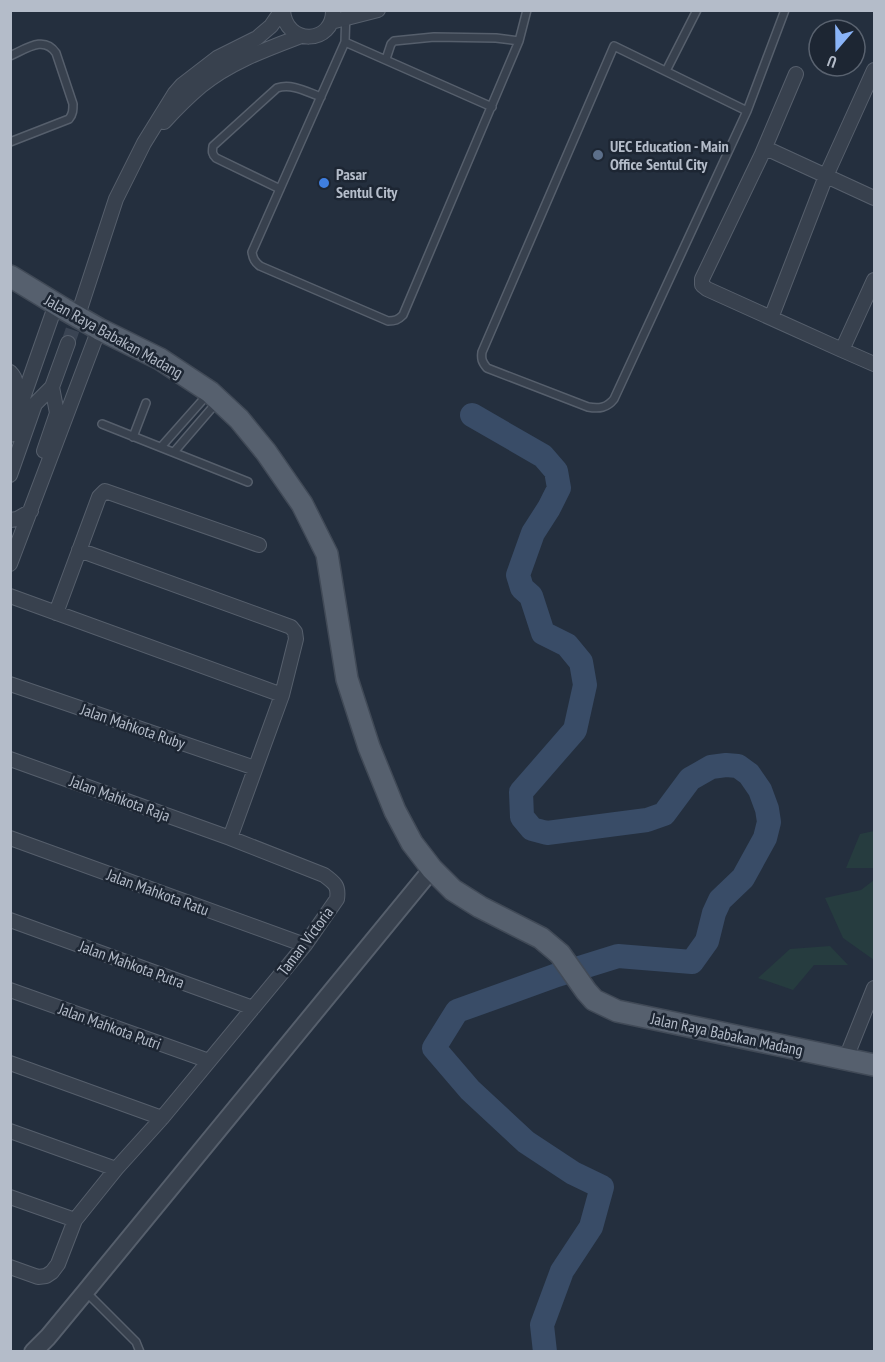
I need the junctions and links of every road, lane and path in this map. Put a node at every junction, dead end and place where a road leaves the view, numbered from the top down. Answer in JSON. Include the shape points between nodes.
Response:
{"nodes":[{"id":1,"x":282,"y":10,"type":"edge"},
{"id":2,"x":378,"y":10,"type":"edge"},
{"id":3,"x":527,"y":10,"type":"edge"},
{"id":4,"x":698,"y":10,"type":"edge"},
{"id":5,"x":785,"y":10,"type":"edge"},
{"id":6,"x":339,"y":15,"type":"edge"},
{"id":7,"x":302,"y":36,"type":"junction"},
{"id":8,"x":519,"y":41,"type":"junction"},
{"id":9,"x":345,"y":42,"type":"junction"},
{"id":10,"x":10,"y":56,"type":"edge"},
{"id":11,"x":386,"y":59,"type":"junction"},
{"id":12,"x":874,"y":70,"type":"edge"},
{"id":13,"x":666,"y":71,"type":"junction"},
{"id":14,"x":796,"y":74,"type":"dead end"},
{"id":15,"x":321,"y":97,"type":"junction"},
{"id":16,"x":492,"y":107,"type":"junction"},
{"id":17,"x":747,"y":111,"type":"junction"},
{"id":18,"x":10,"y":142,"type":"edge"},
{"id":19,"x":144,"y":143,"type":"junction"},
{"id":20,"x":762,"y":154,"type":"junction"},
{"id":21,"x":826,"y":176,"type":"junction"},
{"id":22,"x":280,"y":189,"type":"junction"},
{"id":23,"x":874,"y":198,"type":"edge"},
{"id":24,"x":10,"y":276,"type":"edge"},
{"id":25,"x":874,"y":280,"type":"edge"},
{"id":26,"x":56,"y":304,"type":"junction"},
{"id":27,"x":81,"y":306,"type":"tunnel mouth"},
{"id":28,"x":771,"y":318,"type":"junction"},
{"id":29,"x":99,"y":329,"type":"junction"},
{"id":30,"x":68,"y":343,"type":"tunnel mouth"},
{"id":31,"x":842,"y":350,"type":"junction"},
{"id":32,"x":874,"y":364,"type":"edge"},
{"id":33,"x":10,"y":372,"type":"edge"},
{"id":34,"x":52,"y":387,"type":"junction"},
{"id":35,"x":214,"y":396,"type":"junction"},
{"id":36,"x":10,"y":401,"type":"edge"},
{"id":37,"x":146,"y":403,"type":"dead end"},
{"id":38,"x":102,"y":424,"type":"dead end"},
{"id":39,"x":10,"y":435,"type":"edge"},
{"id":40,"x":133,"y":437,"type":"junction"},
{"id":41,"x":161,"y":447,"type":"junction"},
{"id":42,"x":174,"y":452,"type":"junction"},
{"id":43,"x":10,"y":475,"type":"edge"},
{"id":44,"x":248,"y":482,"type":"dead end"},
{"id":45,"x":33,"y":507,"type":"junction"},
{"id":46,"x":10,"y":520,"type":"edge"},
{"id":47,"x":259,"y":545,"type":"dead end"},
{"id":48,"x":80,"y":550,"type":"junction"},
{"id":49,"x":10,"y":564,"type":"edge"},
{"id":50,"x":10,"y":596,"type":"edge"},
{"id":51,"x":56,"y":613,"type":"junction"},
{"id":52,"x":10,"y":684,"type":"edge"},
{"id":53,"x":282,"y":695,"type":"junction"},
{"id":54,"x":10,"y":759,"type":"edge"},
{"id":55,"x":255,"y":768,"type":"junction"},
{"id":56,"x":10,"y":838,"type":"edge"},
{"id":57,"x":230,"y":838,"type":"junction"},
{"id":58,"x":432,"y":868,"type":"junction"},
{"id":59,"x":10,"y":920,"type":"edge"},
{"id":60,"x":305,"y":945,"type":"junction"},
{"id":61,"x":874,"y":988,"type":"edge"},
{"id":62,"x":10,"y":990,"type":"edge"},
{"id":63,"x":253,"y":1008,"type":"junction"},
{"id":64,"x":846,"y":1058,"type":"junction"},
{"id":65,"x":209,"y":1061,"type":"junction"},
{"id":66,"x":874,"y":1062,"type":"edge"},
{"id":67,"x":10,"y":1063,"type":"edge"},
{"id":68,"x":162,"y":1118,"type":"junction"},
{"id":69,"x":10,"y":1131,"type":"edge"},
{"id":70,"x":117,"y":1169,"type":"junction"},
{"id":71,"x":10,"y":1197,"type":"edge"},
{"id":72,"x":75,"y":1220,"type":"junction"},
{"id":73,"x":10,"y":1267,"type":"edge"},
{"id":74,"x":86,"y":1291,"type":"junction"},
{"id":75,"x":33,"y":1352,"type":"edge"},
{"id":76,"x":140,"y":1352,"type":"edge"}],
"edges":[{"from":1,"to":7,"type":"street","via":[[286,25]]},
{"from":1,"to":19,"type":"street","via":[[257,38],[217,58],[182,85]]},
{"from":2,"to":6,"type":"street"},
{"from":3,"to":8,"type":"lane"},
{"from":4,"to":13,"type":"lane"},
{"from":5,"to":17,"type":"lane"},
{"from":6,"to":7,"type":"street","via":[[321,34]]},
{"from":6,"to":9,"type":"lane"},
{"from":7,"to":19,"type":"street","via":[[268,48],[202,85]]},
{"from":8,"to":11,"type":"lane","via":[[434,37],[394,41]]},
{"from":8,"to":16,"type":"lane"},
{"from":9,"to":11,"type":"lane"},
{"from":9,"to":15,"type":"lane"},
{"from":10,"to":18,"type":"lane","via":[[41,43],[52,47],[73,109],[69,119]]},
{"from":11,"to":16,"type":"lane"},
{"from":12,"to":21,"type":"street"},
{"from":13,"to":17,"type":"lane"},
{"from":13,"to":17,"type":"lane","via":[[614,46],[482,352],[482,363],[487,368],[588,407],[596,409],[610,404]]},
{"from":14,"to":20,"type":"street"},
{"from":15,"to":22,"type":"lane"},
{"from":15,"to":22,"type":"lane","via":[[295,87],[277,88],[213,146],[216,158]]},
{"from":16,"to":22,"type":"lane","via":[[399,320],[388,321],[255,262],[252,252]]},
{"from":19,"to":27,"type":"street","via":[[116,199]]},
{"from":20,"to":21,"type":"street","via":[[772,151]]},
{"from":20,"to":28,"type":"street","via":[[702,285]]},
{"from":21,"to":23,"type":"street"},
{"from":21,"to":28,"type":"street"},
{"from":24,"to":26,"type":"main road","name":"Jalan Raya Babakan Madang"},
{"from":25,"to":31,"type":"street"},
{"from":26,"to":29,"type":"main road","name":"Jalan Raya Babakan Madang"},
{"from":26,"to":39,"type":"street"},
{"from":28,"to":31,"type":"street"},
{"from":29,"to":35,"type":"main road","name":"Jalan Raya Babakan Madang","via":[[160,359]]},
{"from":29,"to":45,"type":"street"},
{"from":30,"to":34,"type":"street"},
{"from":31,"to":32,"type":"street"},
{"from":33,"to":36,"type":"street","via":[[16,383]]},
{"from":34,"to":43,"type":"street","via":[[34,404]]},
{"from":34,"to":45,"type":"street","via":[[57,413],[32,489]]},
{"from":35,"to":41,"type":"lane"},
{"from":35,"to":42,"type":"lane"},
{"from":35,"to":58,"type":"main road","name":"Jalan Raya Babakan Madang","via":[[239,419],[272,461],[302,504],[327,554],[347,679],[369,747],[395,811],[412,843]]},
{"from":37,"to":40,"type":"lane"},
{"from":38,"to":40,"type":"lane"},
{"from":40,"to":41,"type":"lane"},
{"from":41,"to":42,"type":"lane"},
{"from":42,"to":44,"type":"lane"},
{"from":45,"to":46,"type":"street"},
{"from":45,"to":49,"type":"street"},
{"from":47,"to":48,"type":"street","via":[[105,491],[99,497]]},
{"from":48,"to":51,"type":"street"},
{"from":48,"to":53,"type":"street","via":[[291,627],[296,639]]},
{"from":50,"to":51,"type":"street"},
{"from":51,"to":53,"type":"street"},
{"from":52,"to":55,"type":"street","name":"Jalan Mahkota Ruby"},
{"from":53,"to":55,"type":"street"},
{"from":54,"to":57,"type":"street","name":"Jalan Mahkota Raja"},
{"from":55,"to":57,"type":"street"},
{"from":56,"to":60,"type":"street","name":"Jalan Mahkota Ratu"},
{"from":57,"to":60,"type":"street","name":"Taman Victoria","via":[[334,882],[337,899]]},
{"from":58,"to":64,"type":"main road","name":"Jalan Raya Babakan Madang","via":[[462,896],[541,938],[560,954],[594,1000],[617,1011]]},
{"from":58,"to":74,"type":"street"},
{"from":59,"to":63,"type":"street","name":"Jalan Mahkota Putra"},
{"from":60,"to":63,"type":"street","name":"Taman Victoria"},
{"from":61,"to":64,"type":"street"},
{"from":62,"to":65,"type":"street","name":"Jalan Mahkota Putri"},
{"from":63,"to":65,"type":"street","name":"Taman Victoria"},
{"from":64,"to":66,"type":"main road","name":"Jalan Raya Babakan Madang"},
{"from":65,"to":68,"type":"street","name":"Taman Victoria"},
{"from":67,"to":68,"type":"street"},
{"from":68,"to":70,"type":"street","name":"Taman Victoria"},
{"from":69,"to":70,"type":"street"},
{"from":70,"to":72,"type":"street","name":"Taman Victoria"},
{"from":71,"to":72,"type":"street"},
{"from":72,"to":73,"type":"street","name":"Taman Victoria","via":[[52,1272],[38,1276]]},
{"from":74,"to":75,"type":"street"},
{"from":74,"to":76,"type":"lane","via":[[136,1342]]}]}
